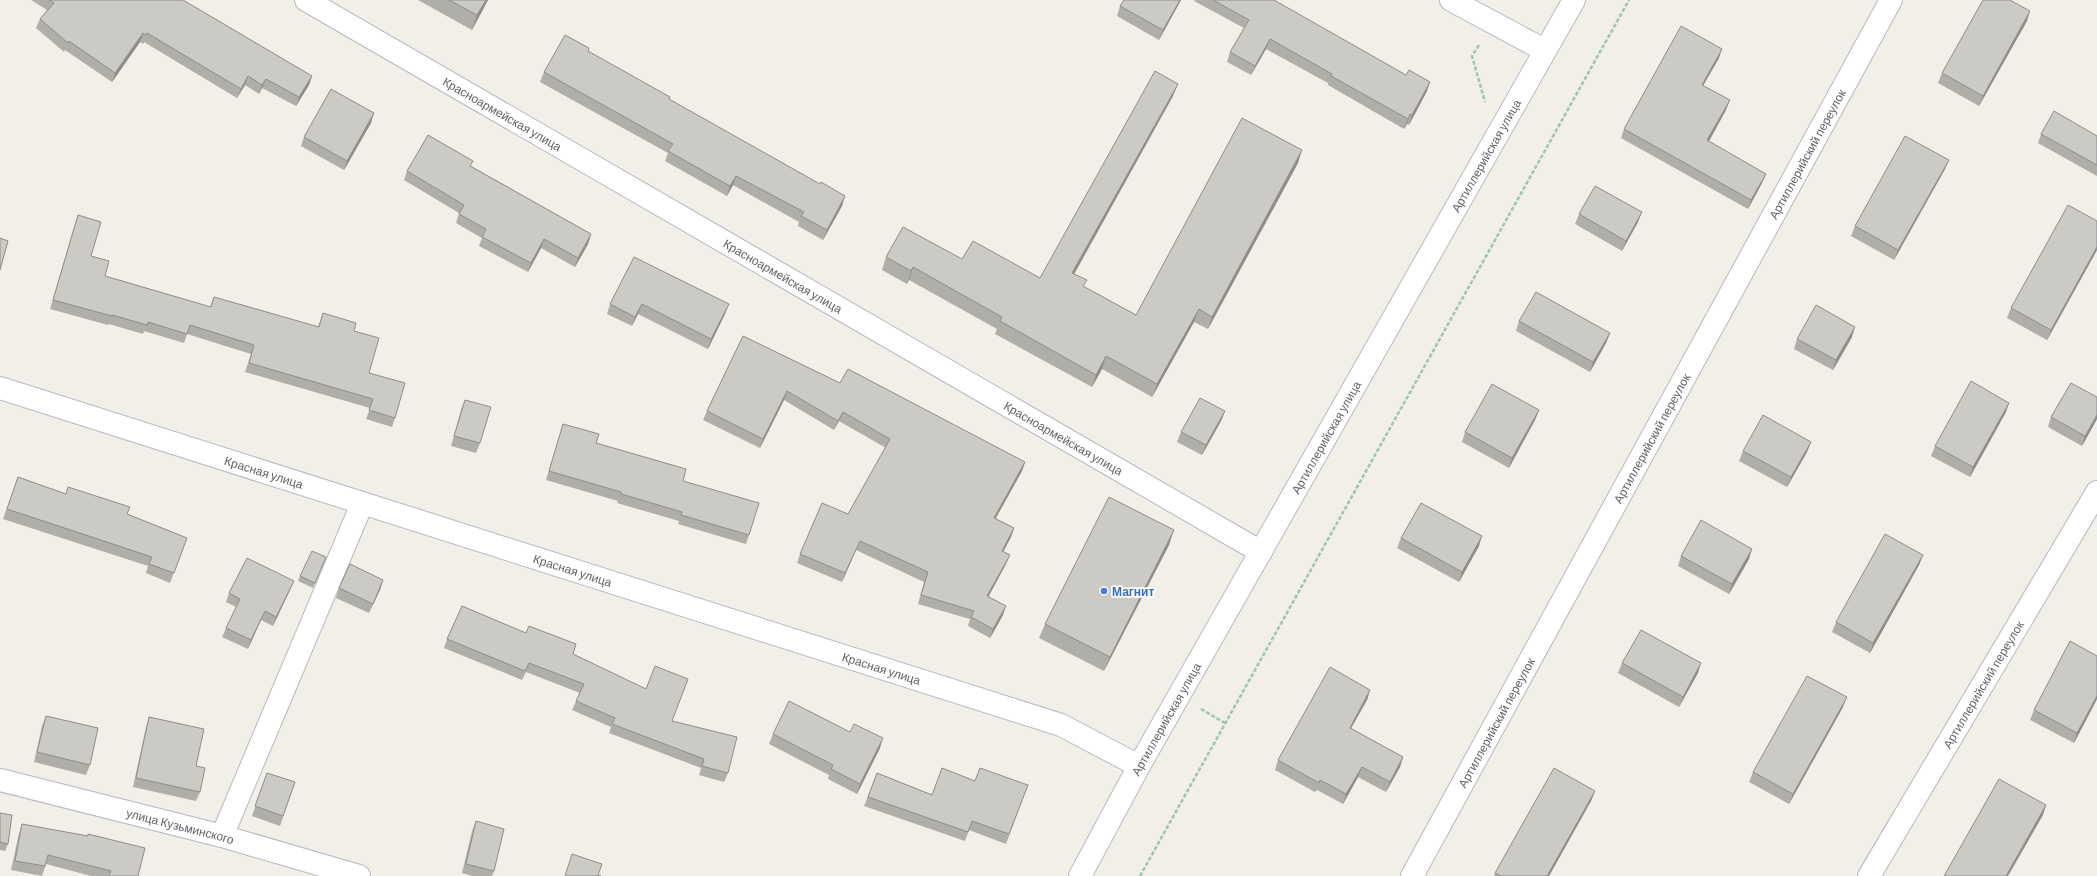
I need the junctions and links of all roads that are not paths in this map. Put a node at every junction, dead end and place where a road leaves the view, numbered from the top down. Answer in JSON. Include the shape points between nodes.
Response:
{"nodes":[{"id":1,"x":306,"y":0,"type":"edge"},
{"id":2,"x":1451,"y":0,"type":"edge"},
{"id":3,"x":1574,"y":0,"type":"edge"},
{"id":4,"x":1891,"y":0,"type":"edge"},
{"id":5,"x":1544,"y":50,"type":"junction"},
{"id":6,"x":0,"y":388,"type":"edge"},
{"id":7,"x":2097,"y":492,"type":"edge"},
{"id":8,"x":362,"y":504,"type":"junction"},
{"id":9,"x":1261,"y":552,"type":"junction"},
{"id":10,"x":1138,"y":766,"type":"junction"},
{"id":11,"x":0,"y":780,"type":"edge"},
{"id":12,"x":222,"y":836,"type":"junction"},
{"id":13,"x":359,"y":876,"type":"edge"},
{"id":14,"x":1080,"y":876,"type":"edge"},
{"id":15,"x":1412,"y":876,"type":"edge"},
{"id":16,"x":1869,"y":876,"type":"edge"}],
"edges":[{"from":1,"to":9,"type":"street","name":"Красноармейская улица"},
{"from":2,"to":5,"type":"street"},
{"from":3,"to":5,"type":"street","name":"Артиллерийская улица"},
{"from":4,"to":15,"type":"street","name":"Артиллерийский переулок"},
{"from":5,"to":9,"type":"street","name":"Артиллерийская улица"},
{"from":6,"to":8,"type":"street","name":"Красная улица"},
{"from":7,"to":16,"type":"street","name":"Артиллерийский переулок"},
{"from":8,"to":10,"type":"street","name":"Красная улица","via":[[1061,725]]},
{"from":8,"to":12,"type":"street"},
{"from":9,"to":10,"type":"street","name":"Артиллерийская улица"},
{"from":10,"to":14,"type":"street","name":"Артиллерийская улица"},
{"from":11,"to":12,"type":"street","name":"улица Кузьминского"},
{"from":12,"to":13,"type":"street","name":"улица Кузьминского"}]}
